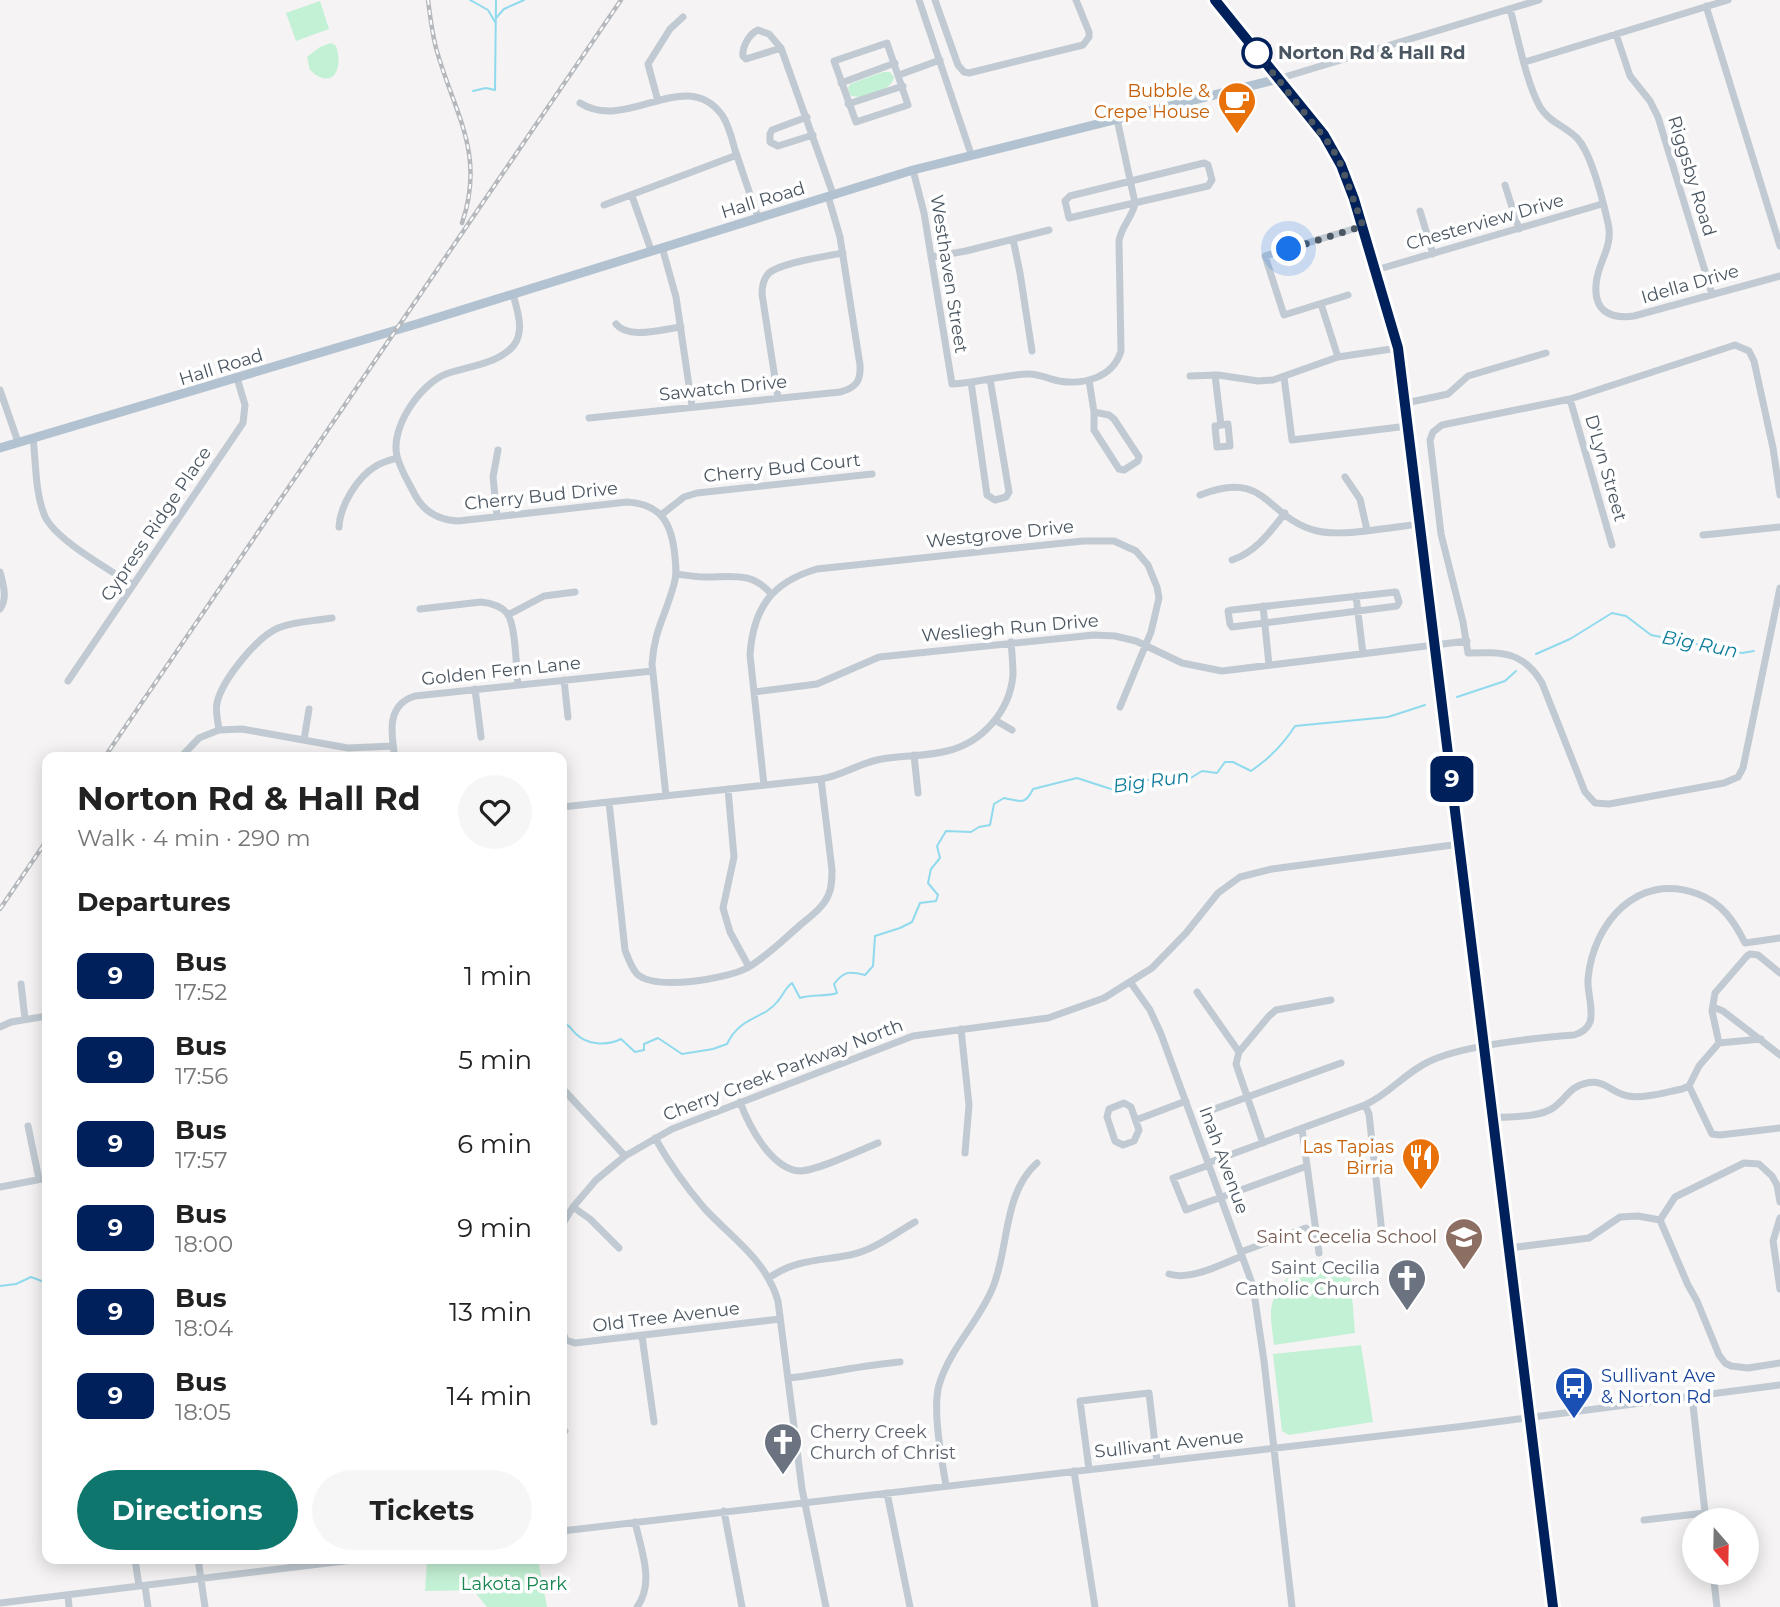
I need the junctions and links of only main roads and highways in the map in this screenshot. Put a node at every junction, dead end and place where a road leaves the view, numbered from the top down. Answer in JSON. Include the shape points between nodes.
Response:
{"nodes":[{"id":1,"x":1215,"y":0,"type":"edge"},
{"id":2,"x":1278,"y":79,"type":"junction"},
{"id":3,"x":0,"y":447,"type":"edge"},
{"id":4,"x":1553,"y":1607,"type":"edge"}],
"edges":[{"from":1,"to":2,"type":"main road"},
{"from":2,"to":3,"type":"main road","name":"Hall Road","via":[[913,170]]},
{"from":2,"to":4,"type":"main road","via":[[1341,165],[1398,348]]}]}
